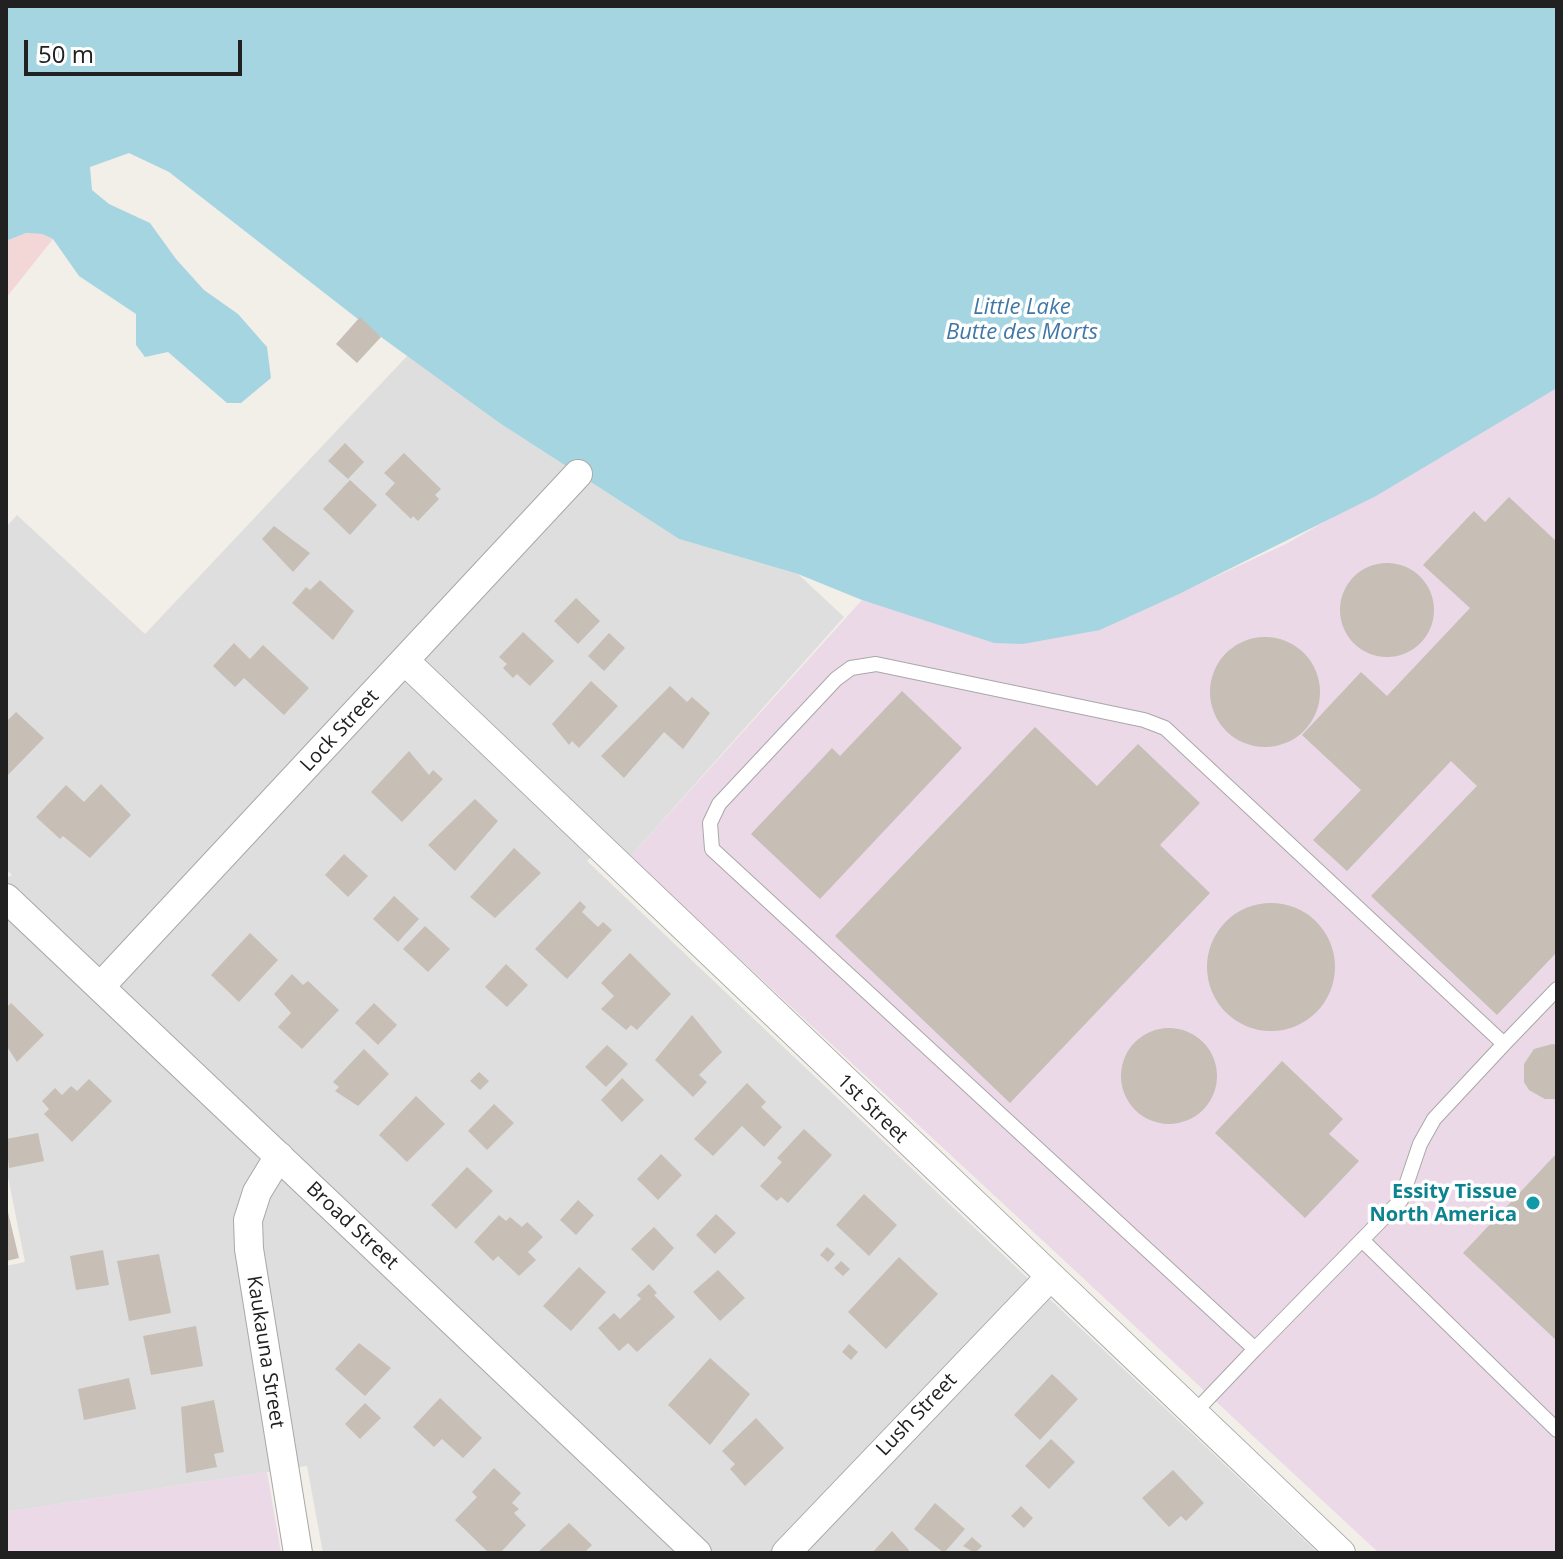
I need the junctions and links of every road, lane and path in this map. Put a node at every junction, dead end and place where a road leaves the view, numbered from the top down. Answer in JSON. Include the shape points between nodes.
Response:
{"nodes":[{"id":1,"x":578,"y":474,"type":"dead end"},
{"id":2,"x":405,"y":661,"type":"junction"},
{"id":3,"x":6,"y":898,"type":"edge"},
{"id":4,"x":100,"y":987,"type":"junction"},
{"id":5,"x":1557,"y":989,"type":"edge"},
{"id":6,"x":1504,"y":1044,"type":"junction"},
{"id":7,"x":279,"y":1156,"type":"junction"},
{"id":8,"x":1362,"y":1240,"type":"junction"},
{"id":9,"x":1049,"y":1278,"type":"junction"},
{"id":10,"x":1255,"y":1349,"type":"junction"},
{"id":11,"x":1193,"y":1414,"type":"junction"},
{"id":12,"x":1557,"y":1430,"type":"edge"},
{"id":13,"x":298,"y":1553,"type":"edge"},
{"id":14,"x":697,"y":1553,"type":"edge"},
{"id":15,"x":786,"y":1553,"type":"edge"},
{"id":16,"x":1341,"y":1553,"type":"edge"}],
"edges":[{"from":1,"to":2,"type":"street","name":"Lock Street"},
{"from":2,"to":4,"type":"street","name":"Lock Street"},
{"from":2,"to":9,"type":"street","name":"1st Street"},
{"from":3,"to":4,"type":"street","name":"Broad Street"},
{"from":4,"to":7,"type":"street","name":"Broad Street"},
{"from":5,"to":6,"type":"lane"},
{"from":6,"to":8,"type":"lane","via":[[1434,1119],[1401,1200]]},
{"from":6,"to":10,"type":"lane","via":[[1165,728],[1144,720],[876,664],[851,668],[719,804],[710,823],[712,849]]},
{"from":7,"to":13,"type":"street","name":"Kaukauna Street","via":[[257,1192],[248,1220],[249,1249]]},
{"from":7,"to":14,"type":"street","name":"Broad Street"},
{"from":8,"to":10,"type":"lane"},
{"from":8,"to":12,"type":"lane"},
{"from":9,"to":11,"type":"street","name":"1st Street"},
{"from":9,"to":15,"type":"street","name":"Lush Street"},
{"from":10,"to":11,"type":"lane"},
{"from":11,"to":16,"type":"street","name":"1st Street"}]}
